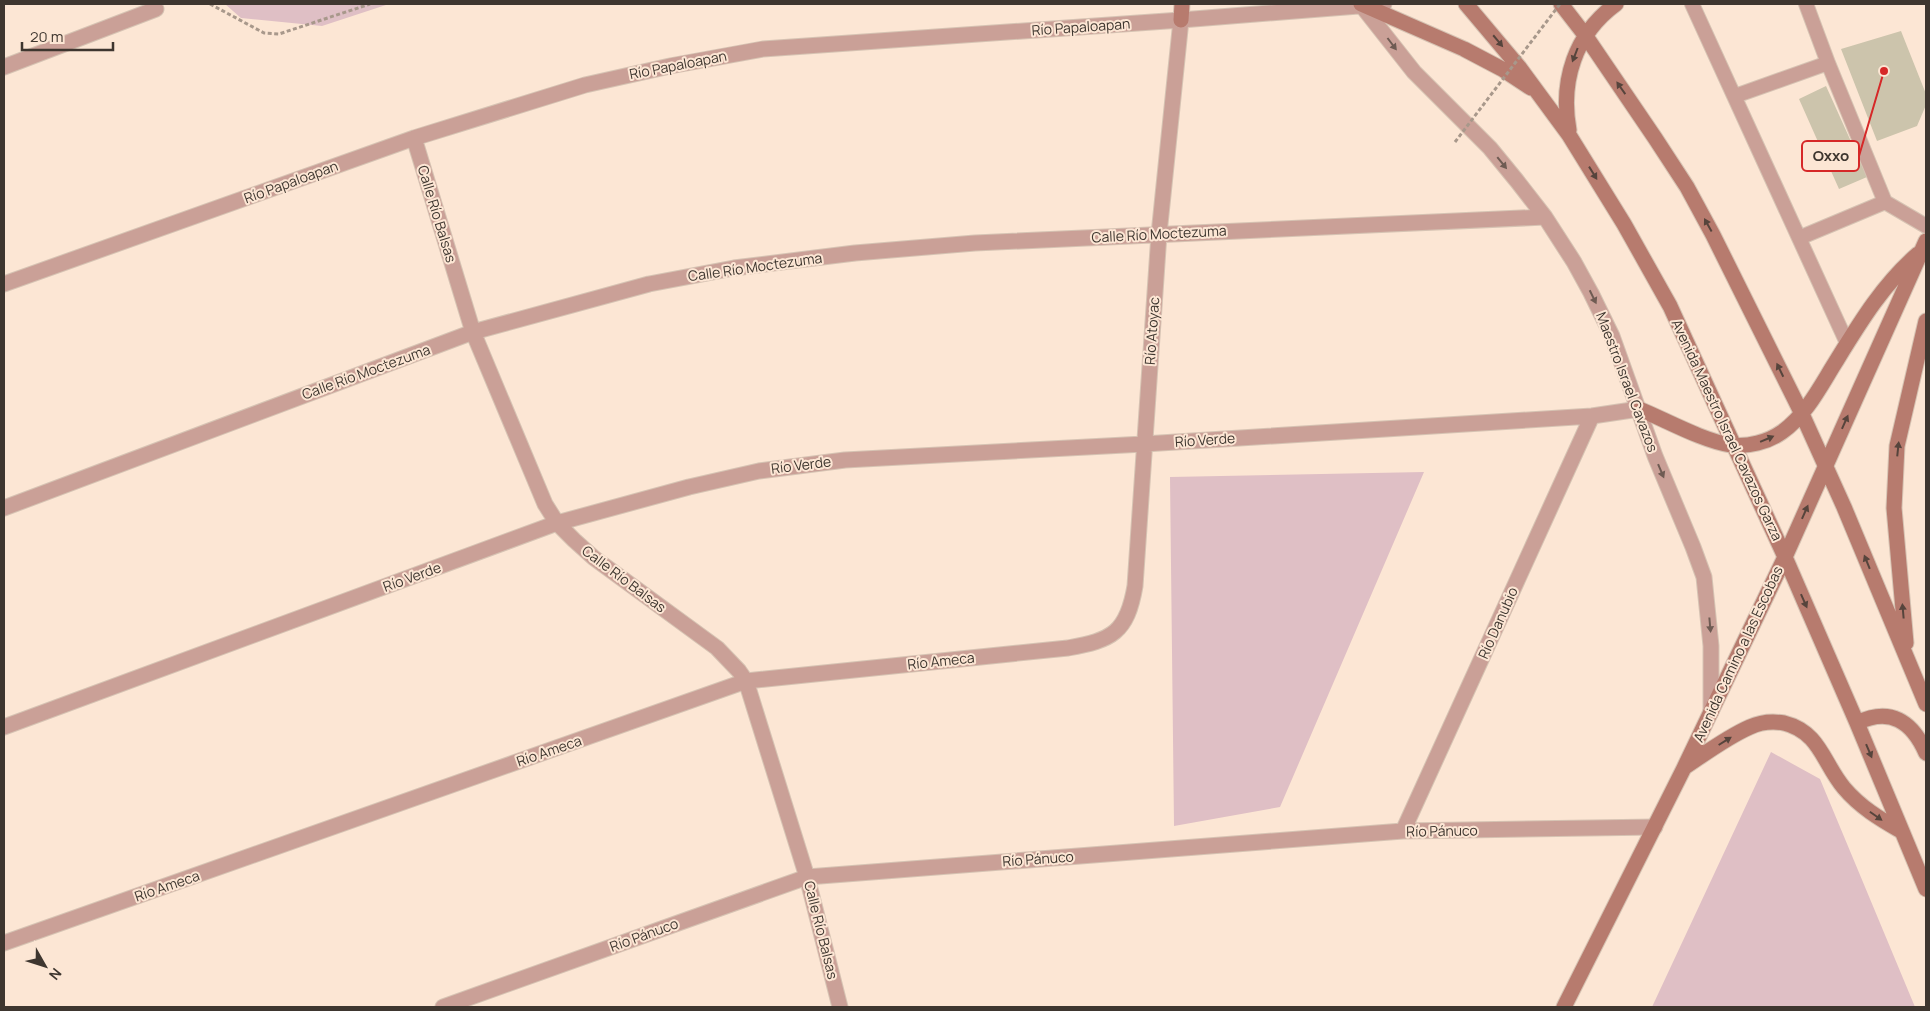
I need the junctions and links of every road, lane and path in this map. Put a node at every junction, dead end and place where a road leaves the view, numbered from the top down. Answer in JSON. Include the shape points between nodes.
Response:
{"nodes":[{"id":1,"x":210,"y":4,"type":"edge"},
{"id":2,"x":370,"y":4,"type":"edge"},
{"id":3,"x":1182,"y":4,"type":"edge"},
{"id":4,"x":1384,"y":4,"type":"edge"},
{"id":5,"x":1466,"y":4,"type":"edge"},
{"id":6,"x":1560,"y":4,"type":"edge"},
{"id":7,"x":1616,"y":4,"type":"edge"},
{"id":8,"x":1692,"y":4,"type":"edge"},
{"id":9,"x":1806,"y":4,"type":"edge"},
{"id":10,"x":1361,"y":5,"type":"edge"},
{"id":11,"x":156,"y":10,"type":"dead end"},
{"id":12,"x":1181,"y":20,"type":"junction"},
{"id":13,"x":1584,"y":35,"type":"junction"},
{"id":14,"x":1828,"y":63,"type":"junction"},
{"id":15,"x":4,"y":67,"type":"edge"},
{"id":16,"x":1539,"y":93,"type":"junction"},
{"id":17,"x":1735,"y":96,"type":"junction"},
{"id":18,"x":1569,"y":135,"type":"junction"},
{"id":19,"x":414,"y":138,"type":"junction"},
{"id":20,"x":1455,"y":142,"type":"dead end"},
{"id":21,"x":1885,"y":202,"type":"junction"},
{"id":22,"x":1544,"y":217,"type":"junction"},
{"id":23,"x":1926,"y":226,"type":"edge"},
{"id":24,"x":1159,"y":234,"type":"junction"},
{"id":25,"x":1799,"y":238,"type":"junction"},
{"id":26,"x":1924,"y":246,"type":"edge"},
{"id":27,"x":4,"y":284,"type":"edge"},
{"id":28,"x":1926,"y":321,"type":"edge"},
{"id":29,"x":472,"y":332,"type":"junction"},
{"id":30,"x":1847,"y":343,"type":"junction"},
{"id":31,"x":1639,"y":409,"type":"junction"},
{"id":32,"x":1802,"y":414,"type":"junction"},
{"id":33,"x":1592,"y":416,"type":"junction"},
{"id":34,"x":1144,"y":444,"type":"junction"},
{"id":35,"x":1733,"y":445,"type":"junction"},
{"id":36,"x":1826,"y":467,"type":"junction"},
{"id":37,"x":4,"y":508,"type":"edge"},
{"id":38,"x":557,"y":523,"type":"junction"},
{"id":39,"x":1785,"y":557,"type":"junction"},
{"id":40,"x":1111,"y":636,"type":"joint"},
{"id":41,"x":1907,"y":659,"type":"junction"},
{"id":42,"x":746,"y":681,"type":"junction"},
{"id":43,"x":1926,"y":704,"type":"edge"},
{"id":44,"x":1711,"y":712,"type":"junction"},
{"id":45,"x":1857,"y":723,"type":"junction"},
{"id":46,"x":4,"y":727,"type":"edge"},
{"id":47,"x":1926,"y":752,"type":"edge"},
{"id":48,"x":1684,"y":768,"type":"junction"},
{"id":49,"x":1655,"y":827,"type":"junction"},
{"id":50,"x":1902,"y":831,"type":"junction"},
{"id":51,"x":1403,"y":832,"type":"junction"},
{"id":52,"x":807,"y":877,"type":"junction"},
{"id":53,"x":1926,"y":890,"type":"edge"},
{"id":54,"x":4,"y":943,"type":"edge"},
{"id":55,"x":443,"y":1007,"type":"edge"},
{"id":56,"x":840,"y":1007,"type":"edge"},
{"id":57,"x":1564,"y":1007,"type":"edge"}],
"edges":[{"from":1,"to":2,"type":"path","via":[[264,33],[272,34]]},
{"from":3,"to":12,"type":"main road"},
{"from":4,"to":10,"type":"street","name":"Río Papaloapan"},
{"from":5,"to":16,"type":"main road","name":"Avenida Maestro Israel Cavazos Garza","one_way":true},
{"from":6,"to":13,"type":"main road"},
{"from":6,"to":20,"type":"path","bridge":true},
{"from":7,"to":13,"type":"main road"},
{"from":8,"to":17,"type":"lane"},
{"from":9,"to":14,"type":"lane"},
{"from":10,"to":12,"type":"street","name":"Río Papaloapan"},
{"from":10,"to":16,"type":"main road","via":[[1464,49]]},
{"from":10,"to":22,"type":"street","name":"Maestro Israel Cavazos","one_way":true,"via":[[1414,72],[1490,148]]},
{"from":11,"to":15,"type":"street"},
{"from":12,"to":19,"type":"street","name":"Río Papaloapan","via":[[763,49],[585,84]]},
{"from":12,"to":24,"type":"street","name":"Río Atoyac"},
{"from":13,"to":18,"type":"main road","one_way":true,"via":[[1569,70],[1566,92]]},
{"from":32,"to":13,"type":"main road","one_way":true,"via":[[1687,187]]},
{"from":14,"to":17,"type":"lane"},
{"from":14,"to":21,"type":"lane"},
{"from":16,"to":18,"type":"main road","name":"Avenida Maestro Israel Cavazos Garza"},
{"from":17,"to":25,"type":"lane"},
{"from":18,"to":35,"type":"main road","name":"Avenida Maestro Israel Cavazos Garza","one_way":true,"via":[[1670,306]]},
{"from":19,"to":27,"type":"street","name":"Río Papaloapan"},
{"from":19,"to":29,"type":"street","name":"Calle Río Balsas"},
{"from":21,"to":23,"type":"lane"},
{"from":21,"to":25,"type":"lane"},
{"from":22,"to":24,"type":"street","name":"Calle Río Moctezuma"},
{"from":22,"to":31,"type":"street","name":"Maestro Israel Cavazos","one_way":true,"via":[[1592,293]]},
{"from":24,"to":29,"type":"street","name":"Calle Río Moctezuma","via":[[975,243],[734,268],[649,284]]},
{"from":24,"to":34,"type":"street","name":"Río Atoyac"},
{"from":25,"to":30,"type":"lane"},
{"from":26,"to":30,"type":"main road","via":[[1877,299]]},
{"from":36,"to":26,"type":"main road","name":"Avenida Camino a las Escobas","one_way":true},
{"from":41,"to":28,"type":"main road","one_way":true,"via":[[1894,508],[1897,446]]},
{"from":29,"to":37,"type":"street","name":"Calle Río Moctezuma"},
{"from":29,"to":38,"type":"street","name":"Calle Río Balsas","via":[[533,478]]},
{"from":30,"to":32,"type":"main road"},
{"from":31,"to":33,"type":"street","name":"Río Verde"},
{"from":31,"to":35,"type":"main road","via":[[1711,440]]},
{"from":31,"to":44,"type":"street","name":"Maestro Israel Cavazos","one_way":true,"via":[[1704,577],[1711,646]]},
{"from":35,"to":32,"type":"main road","one_way":true,"via":[[1767,440],[1782,432]]},
{"from":32,"to":36,"type":"main road"},
{"from":33,"to":34,"type":"street","name":"Río Verde"},
{"from":33,"to":51,"type":"street","name":"Río Danubio"},
{"from":34,"to":38,"type":"street","name":"Río Verde","via":[[845,460],[760,471]]},
{"from":34,"to":40,"type":"street","name":"Río Atoyac","via":[[1134,594],[1124,622]]},
{"from":35,"to":39,"type":"main road","name":"Avenida Maestro Israel Cavazos Garza"},
{"from":39,"to":36,"type":"main road","name":"Avenida Camino a las Escobas","one_way":true},
{"from":41,"to":36,"type":"main road","one_way":true},
{"from":38,"to":42,"type":"street","name":"Calle Río Balsas","via":[[594,558],[717,648]]},
{"from":38,"to":46,"type":"street","name":"Río Verde"},
{"from":39,"to":44,"type":"main road","name":"Avenida Camino a las Escobas"},
{"from":39,"to":45,"type":"main road","name":"Avenida Maestro Israel Cavazos Garza","one_way":true},
{"from":40,"to":42,"type":"street","name":"Río Ameca","via":[[1068,648]]},
{"from":41,"to":43,"type":"main road"},
{"from":42,"to":52,"type":"street","name":"Calle Río Balsas"},
{"from":42,"to":54,"type":"street","name":"Río Ameca"},
{"from":44,"to":48,"type":"main road","name":"Avenida Camino a las Escobas"},
{"from":45,"to":47,"type":"main road","via":[[1880,716],[1902,722],[1919,736]]},
{"from":45,"to":50,"type":"main road","name":"Avenida Maestro Israel Cavazos Garza","one_way":true},
{"from":48,"to":49,"type":"main road","name":"Avenida Camino a las Escobas"},
{"from":48,"to":50,"type":"main road","one_way":true,"via":[[1750,726],[1764,722],[1792,725],[1815,742],[1844,788],[1862,806]]},
{"from":49,"to":51,"type":"street","name":"Río Pánuco"},
{"from":49,"to":57,"type":"main road","name":"Avenida Camino a las Escobas"},
{"from":50,"to":53,"type":"main road","name":"Avenida Maestro Israel Cavazos Garza"},
{"from":51,"to":52,"type":"street","name":"Río Pánuco"},
{"from":52,"to":55,"type":"street","name":"Río Pánuco"},
{"from":52,"to":56,"type":"street","name":"Calle Río Balsas"}]}
